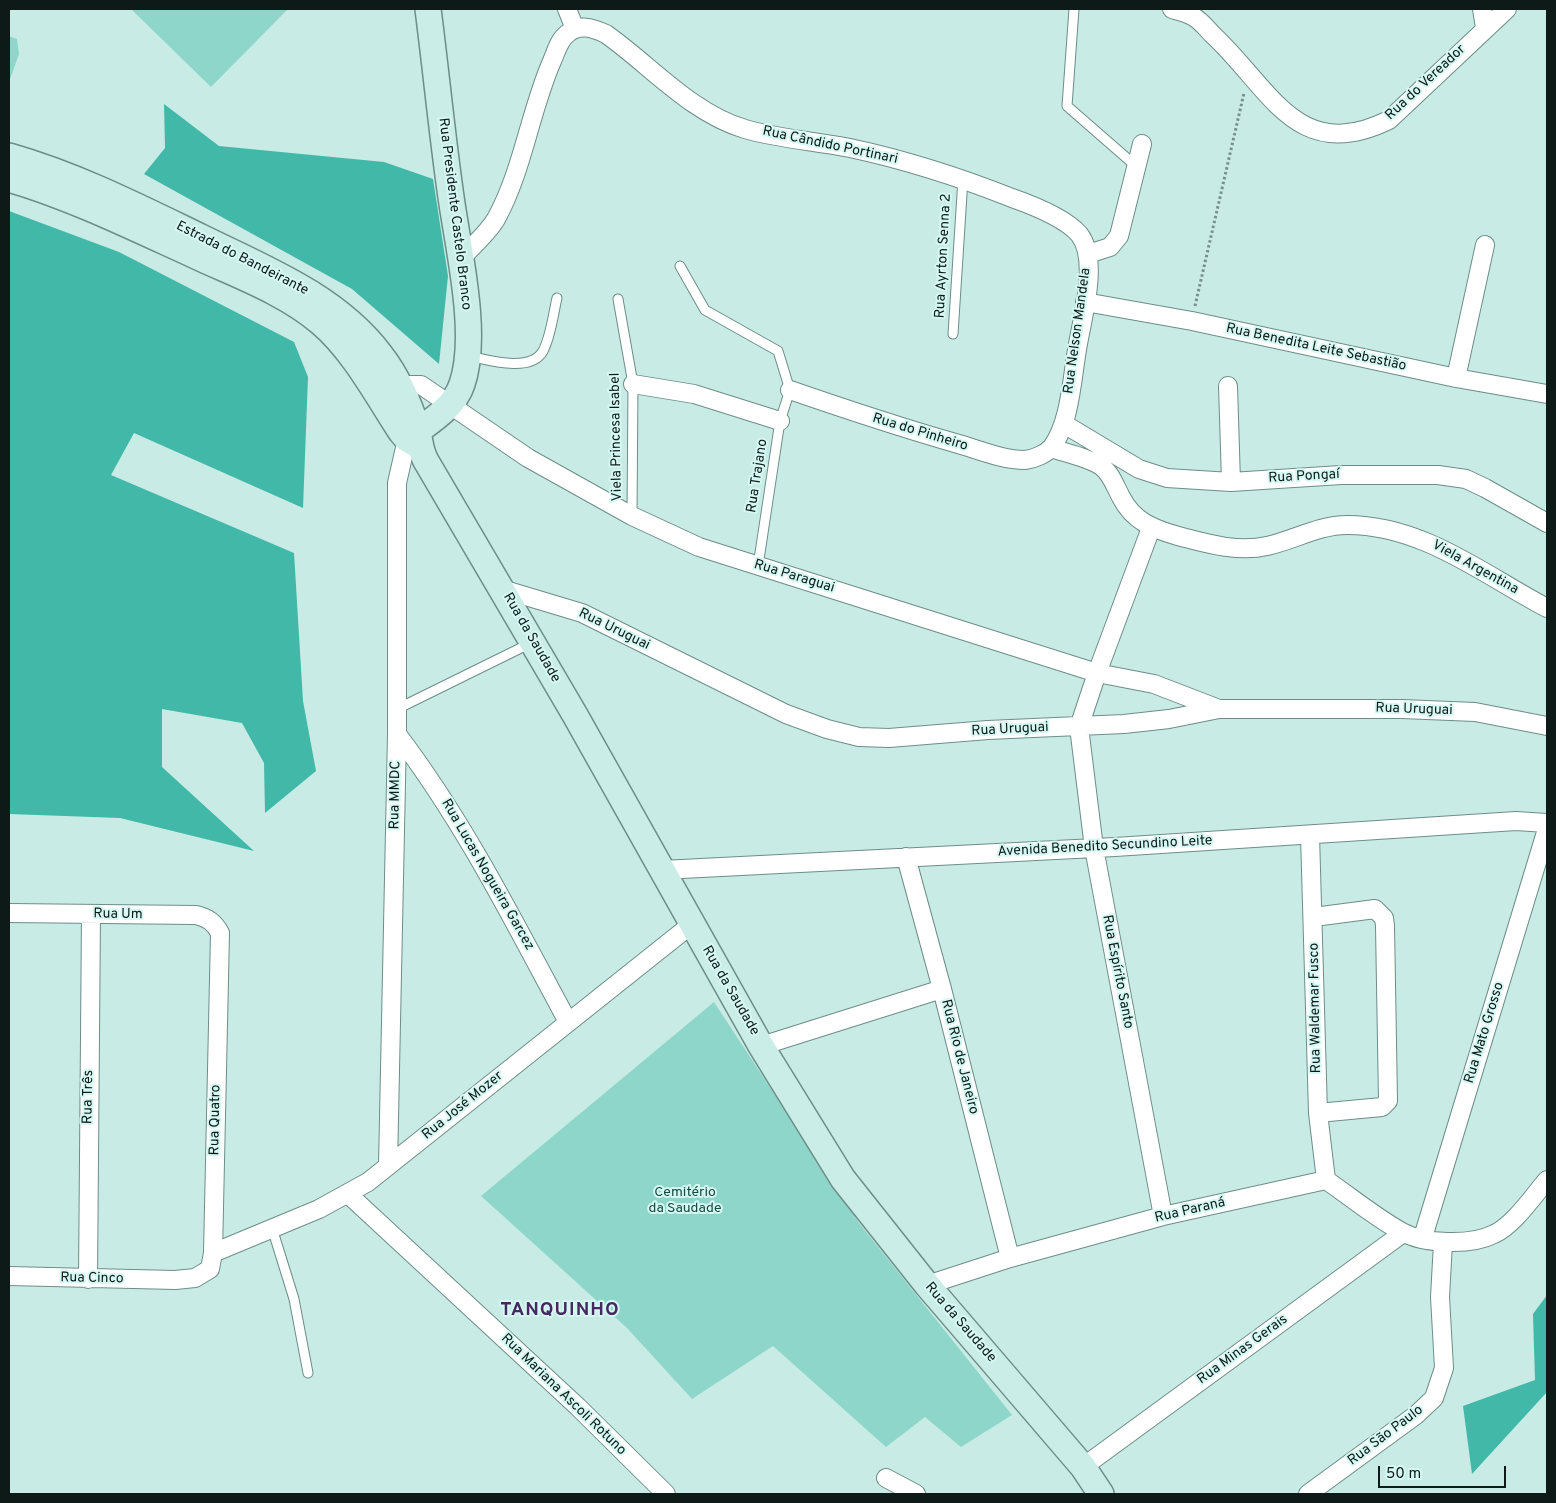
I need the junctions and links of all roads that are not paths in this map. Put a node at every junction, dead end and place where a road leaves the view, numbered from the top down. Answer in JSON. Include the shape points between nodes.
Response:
{"nodes":[{"id":1,"x":428,"y":9,"type":"edge"},
{"id":2,"x":567,"y":9,"type":"edge"},
{"id":3,"x":1074,"y":9,"type":"edge"},
{"id":4,"x":1172,"y":9,"type":"edge"},
{"id":5,"x":1482,"y":9,"type":"edge"},
{"id":6,"x":1508,"y":9,"type":"edge"},
{"id":7,"x":1485,"y":28,"type":"junction"},
{"id":8,"x":575,"y":29,"type":"junction"},
{"id":9,"x":1142,"y":144,"type":"dead end"},
{"id":10,"x":9,"y":156,"type":"edge"},
{"id":11,"x":1136,"y":167,"type":"junction"},
{"id":12,"x":963,"y":179,"type":"junction"},
{"id":13,"x":9,"y":180,"type":"edge"},
{"id":14,"x":1485,"y":245,"type":"dead end"},
{"id":15,"x":1088,"y":254,"type":"junction"},
{"id":16,"x":461,"y":259,"type":"junction"},
{"id":17,"x":680,"y":266,"type":"dead end"},
{"id":18,"x":557,"y":298,"type":"dead end"},
{"id":19,"x":618,"y":299,"type":"dead end"},
{"id":20,"x":1085,"y":302,"type":"junction"},
{"id":21,"x":953,"y":334,"type":"dead end"},
{"id":22,"x":467,"y":356,"type":"junction"},
{"id":23,"x":1456,"y":378,"type":"junction"},
{"id":24,"x":633,"y":384,"type":"junction"},
{"id":25,"x":398,"y":385,"type":"junction"},
{"id":26,"x":1228,"y":386,"type":"dead end"},
{"id":27,"x":790,"y":390,"type":"junction"},
{"id":28,"x":1547,"y":394,"type":"edge"},
{"id":29,"x":451,"y":405,"type":"junction"},
{"id":30,"x":780,"y":421,"type":"junction"},
{"id":31,"x":1064,"y":424,"type":"junction"},
{"id":32,"x":414,"y":439,"type":"junction"},
{"id":33,"x":1051,"y":448,"type":"junction"},
{"id":34,"x":1231,"y":482,"type":"junction"},
{"id":35,"x":632,"y":516,"type":"junction"},
{"id":36,"x":1547,"y":523,"type":"edge"},
{"id":37,"x":1151,"y":528,"type":"junction"},
{"id":38,"x":758,"y":566,"type":"junction"},
{"id":39,"x":502,"y":589,"type":"junction"},
{"id":40,"x":1547,"y":608,"type":"edge"},
{"id":41,"x":532,"y":642,"type":"junction"},
{"id":42,"x":1097,"y":673,"type":"junction"},
{"id":43,"x":397,"y":709,"type":"junction"},
{"id":44,"x":1219,"y":709,"type":"junction"},
{"id":45,"x":1547,"y":726,"type":"edge"},
{"id":46,"x":1080,"y":727,"type":"junction"},
{"id":47,"x":397,"y":734,"type":"junction"},
{"id":48,"x":1547,"y":823,"type":"edge"},
{"id":49,"x":1547,"y":829,"type":"edge"},
{"id":50,"x":1310,"y":835,"type":"junction"},
{"id":51,"x":1094,"y":848,"type":"junction"},
{"id":52,"x":906,"y":857,"type":"junction"},
{"id":53,"x":662,"y":870,"type":"junction"},
{"id":54,"x":9,"y":913,"type":"edge"},
{"id":55,"x":91,"y":914,"type":"junction"},
{"id":56,"x":1314,"y":917,"type":"junction"},
{"id":57,"x":692,"y":924,"type":"junction"},
{"id":58,"x":220,"y":933,"type":"joint"},
{"id":59,"x":942,"y":989,"type":"junction"},
{"id":60,"x":568,"y":1022,"type":"junction"},
{"id":61,"x":762,"y":1046,"type":"junction"},
{"id":62,"x":1318,"y":1113,"type":"junction"},
{"id":63,"x":388,"y":1166,"type":"junction"},
{"id":64,"x":1326,"y":1180,"type":"junction"},
{"id":65,"x":1547,"y":1180,"type":"edge"},
{"id":66,"x":348,"y":1194,"type":"junction"},
{"id":67,"x":1163,"y":1216,"type":"junction"},
{"id":68,"x":272,"y":1228,"type":"junction"},
{"id":69,"x":1403,"y":1233,"type":"junction"},
{"id":70,"x":1423,"y":1237,"type":"junction"},
{"id":71,"x":1443,"y":1243,"type":"junction"},
{"id":72,"x":212,"y":1252,"type":"junction"},
{"id":73,"x":1010,"y":1258,"type":"junction"},
{"id":74,"x":9,"y":1276,"type":"edge"},
{"id":75,"x":88,"y":1279,"type":"junction"},
{"id":76,"x":175,"y":1280,"type":"joint"},
{"id":77,"x":927,"y":1285,"type":"junction"},
{"id":78,"x":308,"y":1373,"type":"dead end"},
{"id":79,"x":1083,"y":1467,"type":"junction"},
{"id":80,"x":886,"y":1478,"type":"dead end"},
{"id":81,"x":666,"y":1494,"type":"edge"},
{"id":82,"x":916,"y":1494,"type":"edge"},
{"id":83,"x":1101,"y":1494,"type":"edge"},
{"id":84,"x":1308,"y":1494,"type":"edge"}],
"edges":[{"from":1,"to":16,"type":"main road","name":"Rua Presidente Castelo Branco"},
{"from":2,"to":8,"type":"street"},
{"from":3,"to":11,"type":"lane","via":[[1067,106]]},
{"from":4,"to":7,"type":"street","name":"Rua do Vereador","via":[[1193,16],[1293,121],[1322,133],[1345,136],[1370,130],[1389,120]]},
{"from":5,"to":7,"type":"street"},
{"from":6,"to":7,"type":"street","name":"Rua do Vereador"},
{"from":8,"to":12,"type":"street","name":"Rua Cândido Portinari","via":[[591,28],[606,34],[693,101],[744,128],[894,158]]},
{"from":8,"to":16,"type":"street","via":[[561,40],[541,86],[512,181],[496,220]]},
{"from":9,"to":11,"type":"street","name":"Rua Nelson Mandela"},
{"from":10,"to":25,"type":"main road","name":"Estrada do Bandeirante","via":[[133,204],[301,288],[334,308],[363,334],[381,355]]},
{"from":11,"to":15,"type":"street","name":"Rua Nelson Mandela","via":[[1119,236],[1110,247]]},
{"from":12,"to":15,"type":"street","name":"Rua Cândido Portinari","via":[[1057,218],[1078,234]]},
{"from":12,"to":21,"type":"lane","name":"Rua Ayrton Senna 2"},
{"from":13,"to":32,"type":"main road","name":"Estrada do Bandeirante","via":[[120,222],[294,304],[321,322],[340,342]]},
{"from":14,"to":23,"type":"street"},
{"from":15,"to":20,"type":"street","name":"Rua Nelson Mandela"},
{"from":16,"to":22,"type":"main road","name":"Rua Presidente Castelo Branco","via":[[468,322]]},
{"from":17,"to":27,"type":"lane","via":[[705,310],[778,351]]},
{"from":18,"to":22,"type":"lane","via":[[542,353],[528,362],[503,364]]},
{"from":19,"to":24,"type":"lane","name":"Viela Princesa Isabel"},
{"from":20,"to":23,"type":"street","name":"Rua Benedita Leite Sebastião","via":[[1192,321]]},
{"from":20,"to":31,"type":"street","name":"Rua Nelson Mandela"},
{"from":22,"to":29,"type":"main road","name":"Rua Presidente Castelo Branco","via":[[462,385]]},
{"from":23,"to":28,"type":"street","name":"Rua Benedita Leite Sebastião"},
{"from":24,"to":30,"type":"street","via":[[694,394]]},
{"from":24,"to":35,"type":"lane","name":"Viela Princesa Isabel"},
{"from":25,"to":29,"type":"street","name":"Rua Paraguai","via":[[421,385]]},
{"from":25,"to":32,"type":"main road","name":"Estrada do Bandeirante"},
{"from":26,"to":34,"type":"street"},
{"from":27,"to":30,"type":"lane","name":"Rua Trajano"},
{"from":27,"to":33,"type":"street","name":"Rua do Pinheiro","via":[[882,422],[1014,459],[1028,460]]},
{"from":29,"to":32,"type":"main road","name":"Rua Presidente Castelo Branco"},
{"from":29,"to":35,"type":"street","name":"Rua Paraguai","via":[[528,458]]},
{"from":30,"to":38,"type":"lane","name":"Rua Trajano"},
{"from":31,"to":33,"type":"street","name":"Rua Nelson Mandela"},
{"from":31,"to":34,"type":"street","name":"Rua Pongaí","via":[[1139,468],[1167,478]]},
{"from":32,"to":39,"type":"main road","name":"Rua da Saudade"},
{"from":32,"to":43,"type":"street","name":"Rua MMDC","via":[[398,483]]},
{"from":33,"to":37,"type":"street","name":"Viela Argentina","via":[[1101,466],[1113,480],[1133,516]]},
{"from":34,"to":36,"type":"street","name":"Rua Pongaí","via":[[1341,475],[1438,475],[1466,479]]},
{"from":35,"to":38,"type":"street","name":"Rua Paraguai","via":[[699,547]]},
{"from":37,"to":40,"type":"street","name":"Viela Argentina","via":[[1209,544],[1234,547],[1266,547],[1317,530],[1347,525],[1380,529],[1423,540],[1462,558]]},
{"from":37,"to":42,"type":"street"},
{"from":38,"to":42,"type":"street","name":"Rua Paraguai"},
{"from":39,"to":41,"type":"main road","name":"Rua da Saudade"},
{"from":39,"to":46,"type":"street","name":"Rua Uruguai","via":[[582,614],[786,714],[858,737]]},
{"from":41,"to":43,"type":"lane"},
{"from":41,"to":53,"type":"main road","name":"Rua da Saudade"},
{"from":42,"to":44,"type":"street","name":"Rua Paraguai","via":[[1154,684]]},
{"from":42,"to":46,"type":"street"},
{"from":43,"to":47,"type":"street","name":"Rua MMDC"},
{"from":44,"to":45,"type":"street","name":"Rua Uruguai","via":[[1475,712]]},
{"from":44,"to":46,"type":"street","name":"Rua Uruguai","via":[[1169,719]]},
{"from":46,"to":51,"type":"street","name":"Rua Espírito Santo"},
{"from":47,"to":60,"type":"street","name":"Rua Lucas Nogueira Garcez","via":[[462,827]]},
{"from":47,"to":63,"type":"street","name":"Rua MMDC"},
{"from":48,"to":50,"type":"street","name":"Avenida Benedito Secundino Leite","via":[[1516,821]]},
{"from":49,"to":70,"type":"street","name":"Rua Mato Grosso"},
{"from":50,"to":51,"type":"street","name":"Avenida Benedito Secundino Leite"},
{"from":50,"to":56,"type":"street","name":"Rua Waldemar Fusco"},
{"from":51,"to":52,"type":"street","name":"Avenida Benedito Secundino Leite"},
{"from":51,"to":67,"type":"street","name":"Rua Espírito Santo"},
{"from":52,"to":53,"type":"street","name":"Avenida Benedito Secundino Leite"},
{"from":52,"to":59,"type":"street","name":"Rua Rio de Janeiro"},
{"from":53,"to":57,"type":"main road","name":"Rua da Saudade"},
{"from":54,"to":55,"type":"street","name":"Rua Um"},
{"from":55,"to":58,"type":"street","name":"Rua Um","via":[[196,915],[215,924]]},
{"from":55,"to":75,"type":"street","name":"Rua Três"},
{"from":56,"to":62,"type":"street","name":"Rua Waldemar Fusco"},
{"from":56,"to":62,"type":"street","via":[[1375,910],[1384,918],[1385,926],[1388,1102],[1382,1107]]},
{"from":57,"to":60,"type":"street","name":"Rua José Mozer"},
{"from":57,"to":61,"type":"main road","name":"Rua da Saudade"},
{"from":58,"to":72,"type":"street","name":"Rua Quatro"},
{"from":59,"to":61,"type":"street"},
{"from":59,"to":73,"type":"street","name":"Rua Rio de Janeiro"},
{"from":60,"to":63,"type":"street","name":"Rua José Mozer"},
{"from":61,"to":77,"type":"main road","name":"Rua da Saudade","via":[[843,1180]]},
{"from":62,"to":64,"type":"street","name":"Rua Waldemar Fusco"},
{"from":63,"to":66,"type":"street","name":"Rua José Mozer"},
{"from":64,"to":67,"type":"street","name":"Rua Paraná"},
{"from":64,"to":69,"type":"street"},
{"from":65,"to":71,"type":"street","via":[[1514,1218],[1495,1234]]},
{"from":66,"to":68,"type":"street","name":"Rua José Mozer"},
{"from":66,"to":81,"type":"street","name":"Rua Mariana Ascoli Rotuno","via":[[578,1407]]},
{"from":67,"to":73,"type":"street","name":"Rua Paraná"},
{"from":68,"to":72,"type":"street","name":"Rua José Mozer"},
{"from":68,"to":78,"type":"lane","via":[[294,1299]]},
{"from":69,"to":70,"type":"street"},
{"from":69,"to":79,"type":"street","name":"Rua Minas Gerais"},
{"from":70,"to":71,"type":"street"},
{"from":71,"to":84,"type":"street","name":"Rua São Paulo","via":[[1440,1297],[1444,1368],[1434,1398],[1416,1415]]},
{"from":72,"to":76,"type":"street","name":"Rua Quatro","via":[[210,1269],[195,1278]]},
{"from":73,"to":77,"type":"street","name":"Rua Paraná"},
{"from":74,"to":75,"type":"street","name":"Rua Cinco"},
{"from":75,"to":76,"type":"street","name":"Rua Cinco"},
{"from":77,"to":79,"type":"main road","name":"Rua da Saudade"},
{"from":79,"to":83,"type":"main road","name":"Rua da Saudade"},
{"from":80,"to":82,"type":"street"}]}
